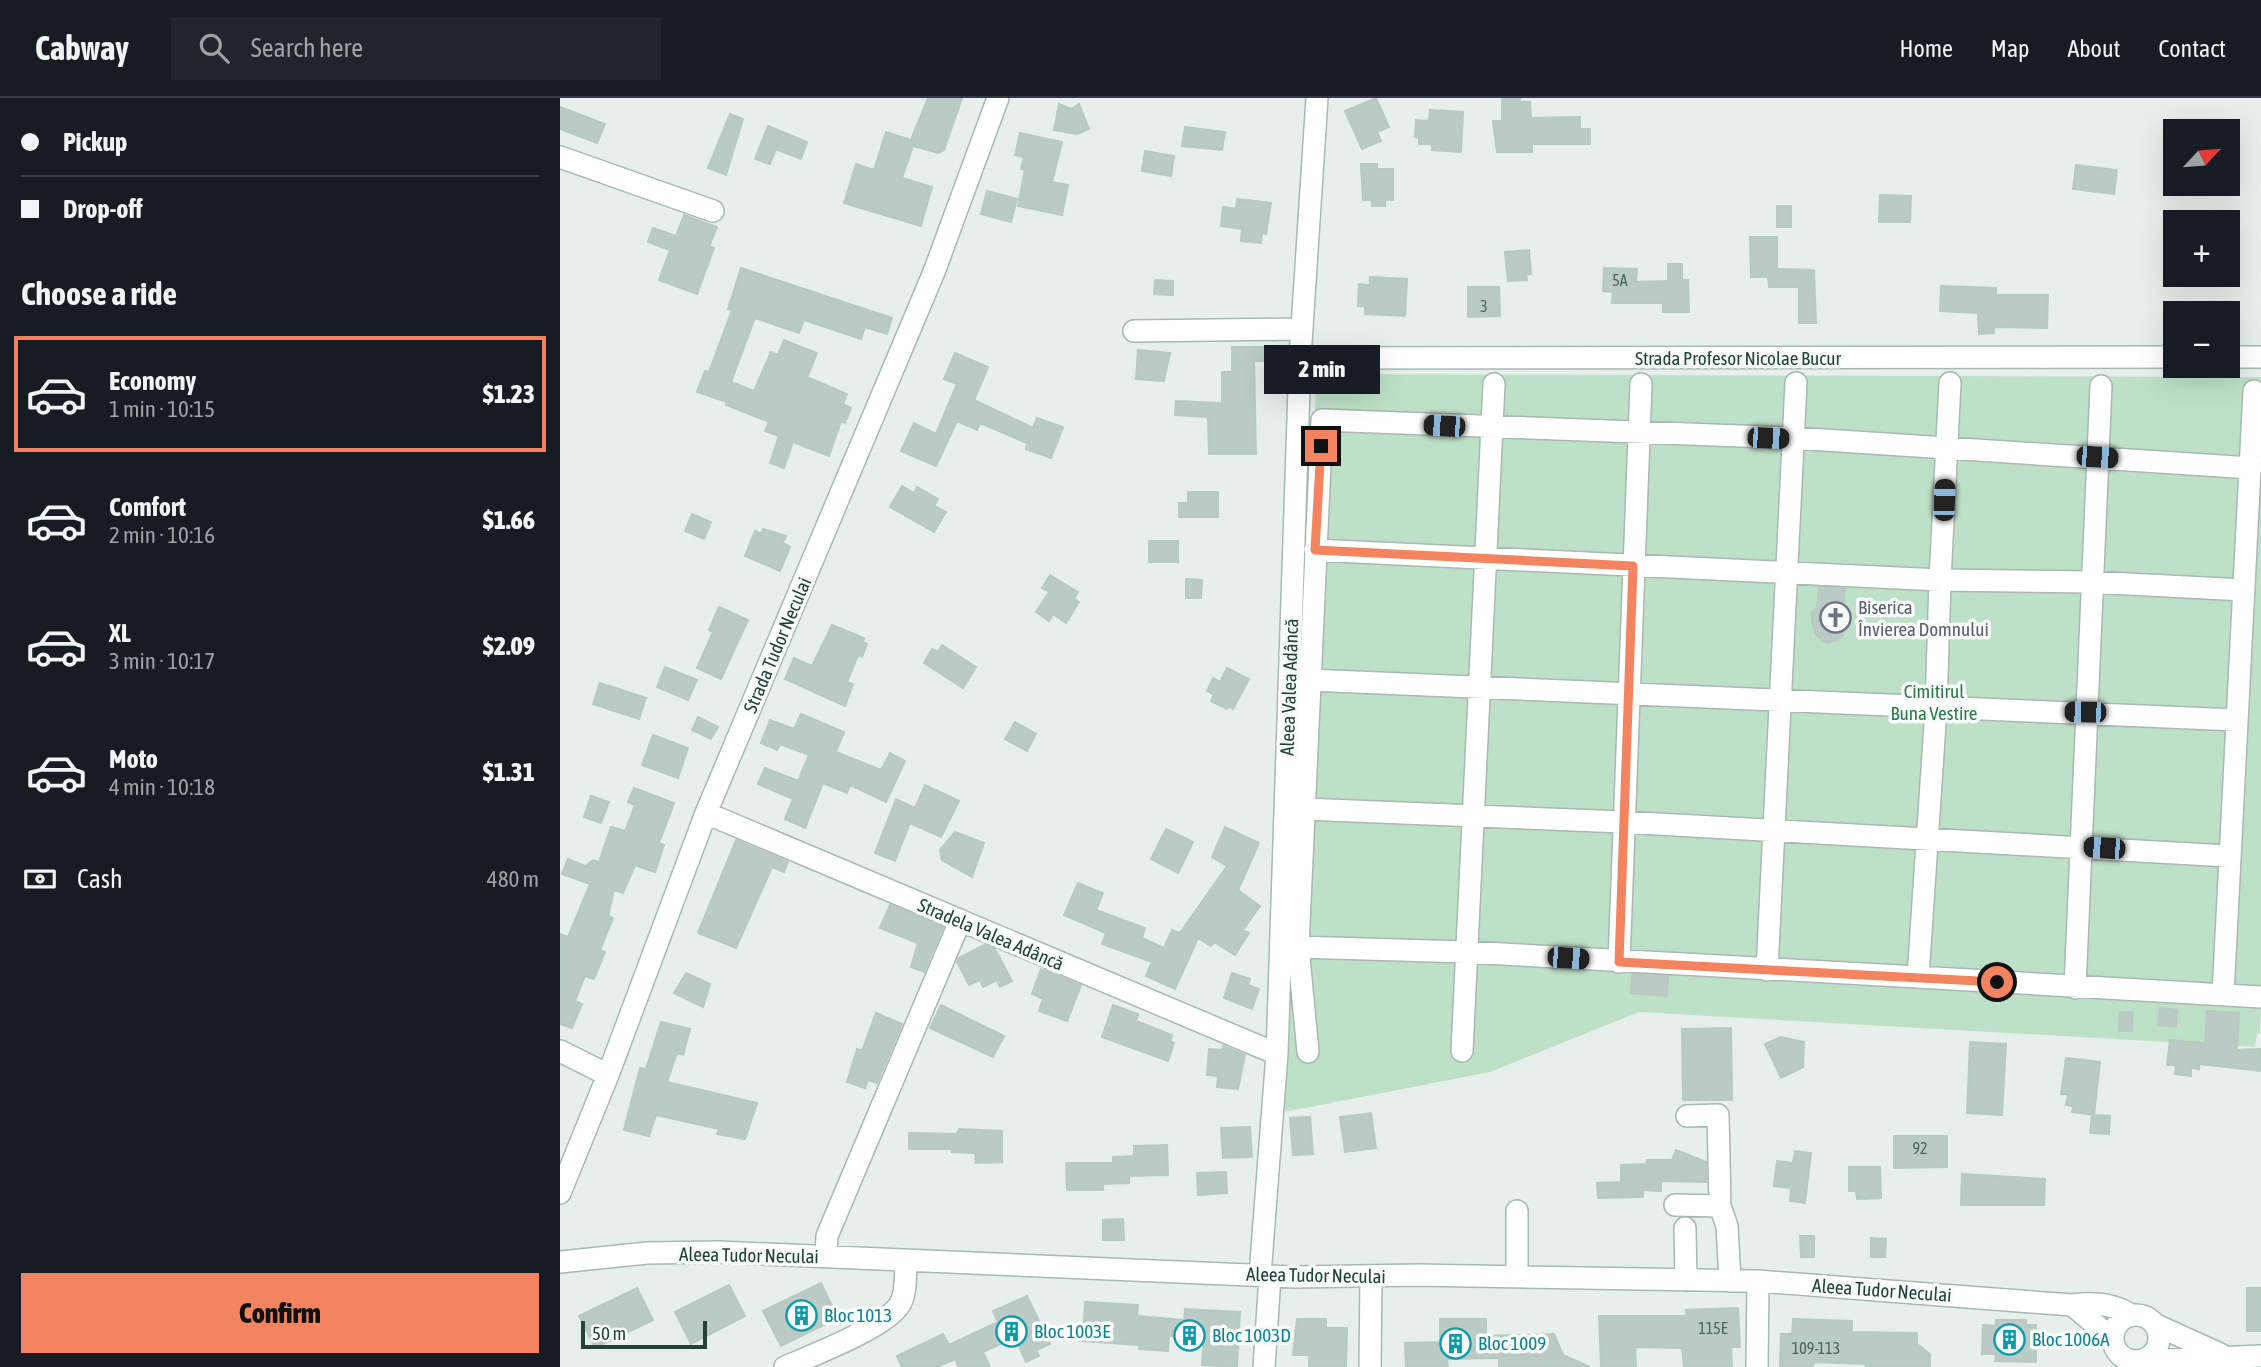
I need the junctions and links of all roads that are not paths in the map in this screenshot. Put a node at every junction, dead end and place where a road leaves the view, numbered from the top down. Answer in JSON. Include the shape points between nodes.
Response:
{"nodes":[{"id":1,"x":998,"y":98,"type":"edge"},
{"id":2,"x":1317,"y":98,"type":"edge"},
{"id":3,"x":560,"y":157,"type":"edge"},
{"id":4,"x":713,"y":211,"type":"dead end"},
{"id":5,"x":1302,"y":329,"type":"junction"},
{"id":6,"x":1133,"y":331,"type":"dead end"},
{"id":7,"x":2261,"y":356,"type":"edge"},
{"id":8,"x":2163,"y":357,"type":"edge"},
{"id":9,"x":2240,"y":357,"type":"edge"},
{"id":10,"x":1300,"y":358,"type":"junction"},
{"id":11,"x":1796,"y":383,"type":"dead end"},
{"id":12,"x":1950,"y":383,"type":"dead end"},
{"id":13,"x":1494,"y":384,"type":"dead end"},
{"id":14,"x":1641,"y":384,"type":"dead end"},
{"id":15,"x":2101,"y":386,"type":"dead end"},
{"id":16,"x":2254,"y":391,"type":"dead end"},
{"id":17,"x":1492,"y":429,"type":"junction"},
{"id":18,"x":1641,"y":434,"type":"junction"},
{"id":19,"x":1794,"y":438,"type":"junction"},
{"id":20,"x":1946,"y":447,"type":"junction"},
{"id":21,"x":2097,"y":457,"type":"junction"},
{"id":22,"x":2250,"y":468,"type":"junction"},
{"id":23,"x":1315,"y":550,"type":"junction"},
{"id":24,"x":1487,"y":560,"type":"junction"},
{"id":25,"x":1633,"y":566,"type":"junction"},
{"id":26,"x":1787,"y":571,"type":"junction"},
{"id":27,"x":1940,"y":580,"type":"junction"},
{"id":28,"x":2090,"y":582,"type":"junction"},
{"id":29,"x":2244,"y":590,"type":"junction"},
{"id":30,"x":1309,"y":680,"type":"junction"},
{"id":31,"x":1477,"y":688,"type":"junction"},
{"id":32,"x":1628,"y":695,"type":"junction"},
{"id":33,"x":1782,"y":702,"type":"junction"},
{"id":34,"x":1936,"y":709,"type":"junction"},
{"id":35,"x":2085,"y":712,"type":"junction"},
{"id":36,"x":2236,"y":720,"type":"junction"},
{"id":37,"x":1304,"y":809,"type":"junction"},
{"id":38,"x":706,"y":813,"type":"junction"},
{"id":39,"x":1471,"y":817,"type":"junction"},
{"id":40,"x":1622,"y":822,"type":"junction"},
{"id":41,"x":1773,"y":832,"type":"junction"},
{"id":42,"x":1927,"y":839,"type":"junction"},
{"id":43,"x":2079,"y":847,"type":"junction"},
{"id":44,"x":2228,"y":856,"type":"junction"},
{"id":45,"x":960,"y":921,"type":"junction"},
{"id":46,"x":1298,"y":947,"type":"junction"},
{"id":47,"x":1466,"y":951,"type":"junction"},
{"id":48,"x":1619,"y":962,"type":"junction"},
{"id":49,"x":1768,"y":970,"type":"junction"},
{"id":50,"x":1918,"y":977,"type":"junction"},
{"id":51,"x":2075,"y":988,"type":"junction"},
{"id":52,"x":2223,"y":995,"type":"junction"},
{"id":53,"x":2261,"y":997,"type":"edge"},
{"id":54,"x":560,"y":1051,"type":"edge"},
{"id":55,"x":1462,"y":1051,"type":"dead end"},
{"id":56,"x":1308,"y":1052,"type":"dead end"},
{"id":57,"x":1277,"y":1054,"type":"junction"},
{"id":58,"x":608,"y":1075,"type":"junction"},
{"id":59,"x":1687,"y":1115,"type":"dead end"},
{"id":60,"x":560,"y":1193,"type":"edge"},
{"id":61,"x":1675,"y":1205,"type":"dead end"},
{"id":62,"x":1720,"y":1206,"type":"junction"},
{"id":63,"x":1517,"y":1211,"type":"dead end"},
{"id":64,"x":1685,"y":1228,"type":"dead end"},
{"id":65,"x":826,"y":1256,"type":"junction"},
{"id":66,"x":906,"y":1260,"type":"junction"},
{"id":67,"x":560,"y":1262,"type":"edge"},
{"id":68,"x":1265,"y":1276,"type":"junction"},
{"id":69,"x":1371,"y":1276,"type":"junction"},
{"id":70,"x":1517,"y":1277,"type":"junction"},
{"id":71,"x":1686,"y":1280,"type":"junction"},
{"id":72,"x":1730,"y":1281,"type":"junction"},
{"id":73,"x":1758,"y":1281,"type":"junction"},
{"id":74,"x":2072,"y":1305,"type":"junction"},
{"id":75,"x":2132,"y":1315,"type":"junction"},
{"id":76,"x":2154,"y":1324,"type":"junction"},
{"id":77,"x":2224,"y":1356,"type":"junction"},
{"id":78,"x":2261,"y":1356,"type":"edge"},
{"id":79,"x":2127,"y":1357,"type":"edge"},
{"id":80,"x":785,"y":1367,"type":"edge"},
{"id":81,"x":1264,"y":1367,"type":"edge"},
{"id":82,"x":1370,"y":1367,"type":"edge"},
{"id":83,"x":1757,"y":1367,"type":"edge"}],
"edges":[{"from":1,"to":38,"type":"street","name":"Strada Tudor Neculai","via":[[928,285]]},
{"from":2,"to":5,"type":"street","name":"Aleea Valea Adâncă"},
{"from":3,"to":4,"type":"street"},
{"from":5,"to":6,"type":"street"},
{"from":5,"to":10,"type":"street","name":"Aleea Valea Adâncă"},
{"from":7,"to":9,"type":"street"},
{"from":8,"to":10,"type":"street","name":"Strada Profesor Nicolae Bucur"},
{"from":10,"to":57,"type":"street","name":"Aleea Valea Adâncă"},
{"from":11,"to":19,"type":"street"},
{"from":12,"to":20,"type":"street"},
{"from":13,"to":17,"type":"street"},
{"from":14,"to":18,"type":"street"},
{"from":15,"to":21,"type":"street"},
{"from":16,"to":22,"type":"street"},
{"from":17,"to":18,"type":"street"},
{"from":17,"to":23,"type":"street","via":[[1322,420]]},
{"from":17,"to":24,"type":"street"},
{"from":18,"to":19,"type":"street"},
{"from":18,"to":25,"type":"street"},
{"from":19,"to":20,"type":"street"},
{"from":19,"to":26,"type":"street"},
{"from":20,"to":21,"type":"street"},
{"from":20,"to":27,"type":"street"},
{"from":21,"to":22,"type":"street"},
{"from":21,"to":28,"type":"street"},
{"from":22,"to":29,"type":"street"},
{"from":23,"to":24,"type":"street"},
{"from":23,"to":30,"type":"street"},
{"from":24,"to":25,"type":"street"},
{"from":24,"to":31,"type":"street"},
{"from":25,"to":26,"type":"street"},
{"from":25,"to":32,"type":"street"},
{"from":26,"to":27,"type":"street"},
{"from":26,"to":33,"type":"street"},
{"from":27,"to":28,"type":"street"},
{"from":27,"to":34,"type":"street"},
{"from":28,"to":29,"type":"street"},
{"from":28,"to":35,"type":"street"},
{"from":29,"to":36,"type":"street"},
{"from":30,"to":31,"type":"street"},
{"from":30,"to":37,"type":"street"},
{"from":31,"to":32,"type":"street"},
{"from":31,"to":39,"type":"street"},
{"from":32,"to":33,"type":"street"},
{"from":32,"to":40,"type":"street"},
{"from":33,"to":34,"type":"street"},
{"from":33,"to":41,"type":"street"},
{"from":34,"to":35,"type":"street"},
{"from":34,"to":42,"type":"street"},
{"from":35,"to":36,"type":"street"},
{"from":35,"to":43,"type":"street"},
{"from":36,"to":44,"type":"street"},
{"from":37,"to":39,"type":"street"},
{"from":37,"to":46,"type":"street"},
{"from":38,"to":45,"type":"street","name":"Stradela Valea Adâncă"},
{"from":38,"to":58,"type":"street","name":"Strada Tudor Neculai"},
{"from":39,"to":40,"type":"street"},
{"from":39,"to":47,"type":"street"},
{"from":40,"to":41,"type":"street"},
{"from":40,"to":48,"type":"street"},
{"from":41,"to":42,"type":"street"},
{"from":41,"to":49,"type":"street"},
{"from":42,"to":43,"type":"street"},
{"from":42,"to":50,"type":"street"},
{"from":43,"to":44,"type":"street"},
{"from":43,"to":51,"type":"street"},
{"from":44,"to":52,"type":"street"},
{"from":45,"to":57,"type":"street","name":"Stradela Valea Adâncă"},
{"from":45,"to":65,"type":"street","via":[[827,1236]]},
{"from":46,"to":47,"type":"street"},
{"from":46,"to":56,"type":"street"},
{"from":47,"to":48,"type":"street"},
{"from":47,"to":55,"type":"street"},
{"from":48,"to":49,"type":"street"},
{"from":49,"to":50,"type":"street"},
{"from":50,"to":51,"type":"street"},
{"from":51,"to":52,"type":"street"},
{"from":52,"to":53,"type":"street"},
{"from":54,"to":58,"type":"street"},
{"from":57,"to":68,"type":"street","name":"Aleea Valea Adâncă"},
{"from":58,"to":60,"type":"street","name":"Strada Tudor Neculai"},
{"from":59,"to":62,"type":"street","via":[[1718,1115]]},
{"from":61,"to":62,"type":"street"},
{"from":62,"to":72,"type":"street","via":[[1727,1226]]},
{"from":63,"to":70,"type":"street"},
{"from":64,"to":71,"type":"street"},
{"from":65,"to":66,"type":"street","name":"Aleea Tudor Neculai"},
{"from":65,"to":67,"type":"street","name":"Aleea Tudor Neculai","via":[[647,1253]]},
{"from":66,"to":68,"type":"street","name":"Aleea Tudor Neculai"},
{"from":66,"to":80,"type":"street","via":[[901,1303],[887,1317]]},
{"from":68,"to":69,"type":"street","name":"Aleea Tudor Neculai"},
{"from":68,"to":81,"type":"street","name":"Aleea Valea Adâncă"},
{"from":69,"to":70,"type":"street","name":"Aleea Tudor Neculai"},
{"from":69,"to":82,"type":"street"},
{"from":70,"to":71,"type":"street","name":"Aleea Tudor Neculai"},
{"from":71,"to":72,"type":"street","name":"Aleea Tudor Neculai"},
{"from":72,"to":73,"type":"street","name":"Aleea Tudor Neculai"},
{"from":73,"to":74,"type":"street","name":"Aleea Tudor Neculai"},
{"from":73,"to":83,"type":"street"},
{"from":74,"to":75,"type":"street","name":"Aleea Tudor Neculai","via":[[2114,1306]]},
{"from":74,"to":79,"type":"street"},
{"from":75,"to":76,"type":"street","name":"Aleea Tudor Neculai","via":[[2144,1316]]},
{"from":75,"to":79,"type":"street","via":[[2116,1326]]},
{"from":76,"to":77,"type":"street","name":"Aleea Tudor Neculai"},
{"from":76,"to":79,"type":"street","via":[[2158,1343]]},
{"from":77,"to":78,"type":"street","name":"Aleea Tudor Neculai"},
{"from":77,"to":79,"type":"street","name":"Aleea Tudor Neculai","via":[[2202,1360]]}]}
